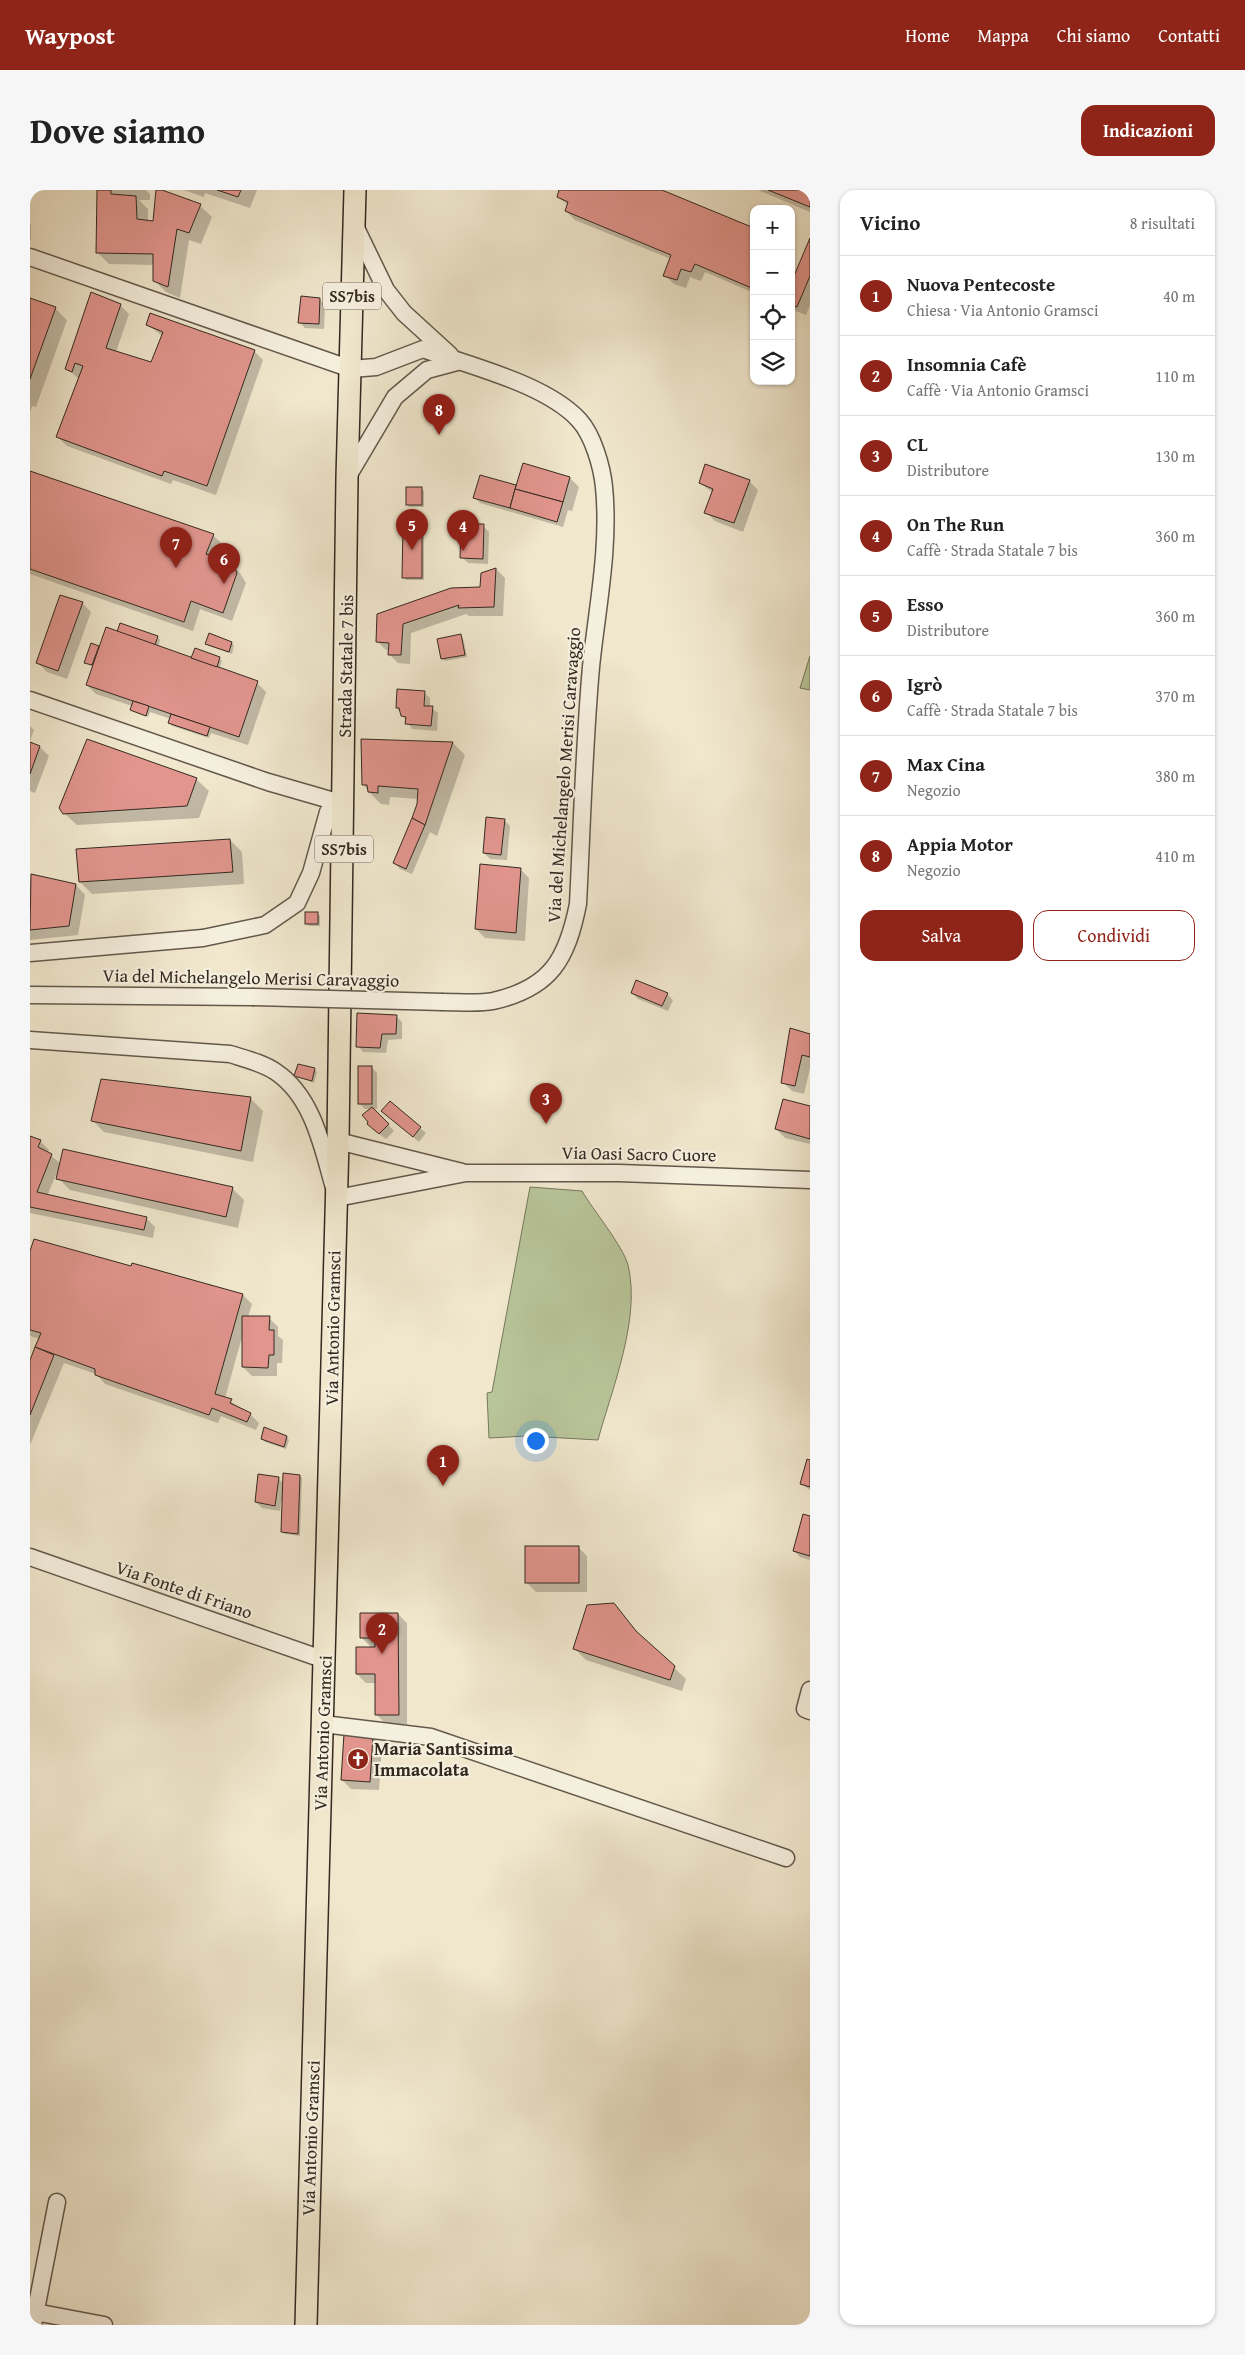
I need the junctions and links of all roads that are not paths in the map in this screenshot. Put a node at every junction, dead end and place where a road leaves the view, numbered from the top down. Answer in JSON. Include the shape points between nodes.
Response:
{"nodes":[{"id":1,"x":355,"y":190,"type":"edge"},
{"id":2,"x":354,"y":223,"type":"junction"},
{"id":3,"x":30,"y":257,"type":"edge"},
{"id":4,"x":457,"y":362,"type":"junction"},
{"id":5,"x":351,"y":369,"type":"junction"},
{"id":6,"x":348,"y":478,"type":"junction"},
{"id":7,"x":30,"y":700,"type":"edge"},
{"id":8,"x":344,"y":804,"type":"junction"},
{"id":9,"x":30,"y":953,"type":"edge"},
{"id":10,"x":30,"y":995,"type":"edge"},
{"id":11,"x":30,"y":1040,"type":"edge"},
{"id":12,"x":338,"y":1142,"type":"junction"},
{"id":13,"x":466,"y":1173,"type":"junction"},
{"id":14,"x":810,"y":1180,"type":"edge"},
{"id":15,"x":336,"y":1198,"type":"junction"},
{"id":16,"x":30,"y":1558,"type":"edge"},
{"id":17,"x":325,"y":1660,"type":"junction"},
{"id":18,"x":810,"y":1690,"type":"edge"},
{"id":19,"x":810,"y":1711,"type":"edge"},
{"id":20,"x":323,"y":1724,"type":"junction"},
{"id":21,"x":786,"y":1858,"type":"dead end"},
{"id":22,"x":57,"y":2202,"type":"dead end"},
{"id":23,"x":33,"y":2316,"type":"edge"},
{"id":24,"x":104,"y":2325,"type":"edge"},
{"id":25,"x":306,"y":2325,"type":"edge"}],
"edges":[{"from":1,"to":2,"type":"main road","name":"Strada Statale 7 bis","number":"SS7bis"},
{"from":2,"to":4,"type":"street","via":[[386,290],[404,313]]},
{"from":2,"to":5,"type":"main road","name":"Strada Statale 7 bis","number":"SS7bis"},
{"from":3,"to":5,"type":"street"},
{"from":4,"to":5,"type":"street","name":"Via del Michelangelo Merisi Caravaggio","via":[[423,349],[376,367]]},
{"from":4,"to":6,"type":"street","via":[[427,370],[395,397]]},
{"from":4,"to":10,"type":"street","name":"Via del Michelangelo Merisi Caravaggio","bridge":true,"via":[[558,401],[581,422],[598,455],[604,487],[604,558],[591,668],[578,904],[572,934],[559,962],[544,980],[521,992],[492,1001]]},
{"from":5,"to":6,"type":"main road","name":"Strada Statale 7 bis","number":"SS7bis"},
{"from":6,"to":8,"type":"main road","name":"Strada Statale 7 bis","number":"SS7bis"},
{"from":7,"to":8,"type":"street","via":[[268,782]]},
{"from":8,"to":9,"type":"street","via":[[328,812],[312,873],[296,903],[265,925],[203,938]]},
{"from":8,"to":12,"type":"main road","name":"Strada Statale 7 bis","number":"SS7bis"},
{"from":11,"to":15,"type":"street","via":[[230,1054],[277,1072],[297,1092],[310,1113]]},
{"from":12,"to":13,"type":"street","name":"Via Oasi Sacro Cuore"},
{"from":12,"to":15,"type":"main road","name":"Via Antonio Gramsci","number":"SS7bis"},
{"from":13,"to":14,"type":"street","name":"Via Oasi Sacro Cuore","via":[[619,1173]]},
{"from":13,"to":15,"type":"street","name":"Via Oasi Sacro Cuore"},
{"from":15,"to":17,"type":"main road","name":"Via Antonio Gramsci","number":"SS7bis"},
{"from":16,"to":17,"type":"street","name":"Via Fonte di Friano"},
{"from":17,"to":20,"type":"main road","name":"Via Antonio Gramsci","number":"SS7bis"},
{"from":18,"to":19,"type":"street","via":[[805,1709]]},
{"from":20,"to":21,"type":"street","via":[[431,1737]]},
{"from":20,"to":25,"type":"main road","name":"Via Antonio Gramsci","number":"SS7bis"},
{"from":22,"to":23,"type":"street"},
{"from":23,"to":24,"type":"street"}]}
